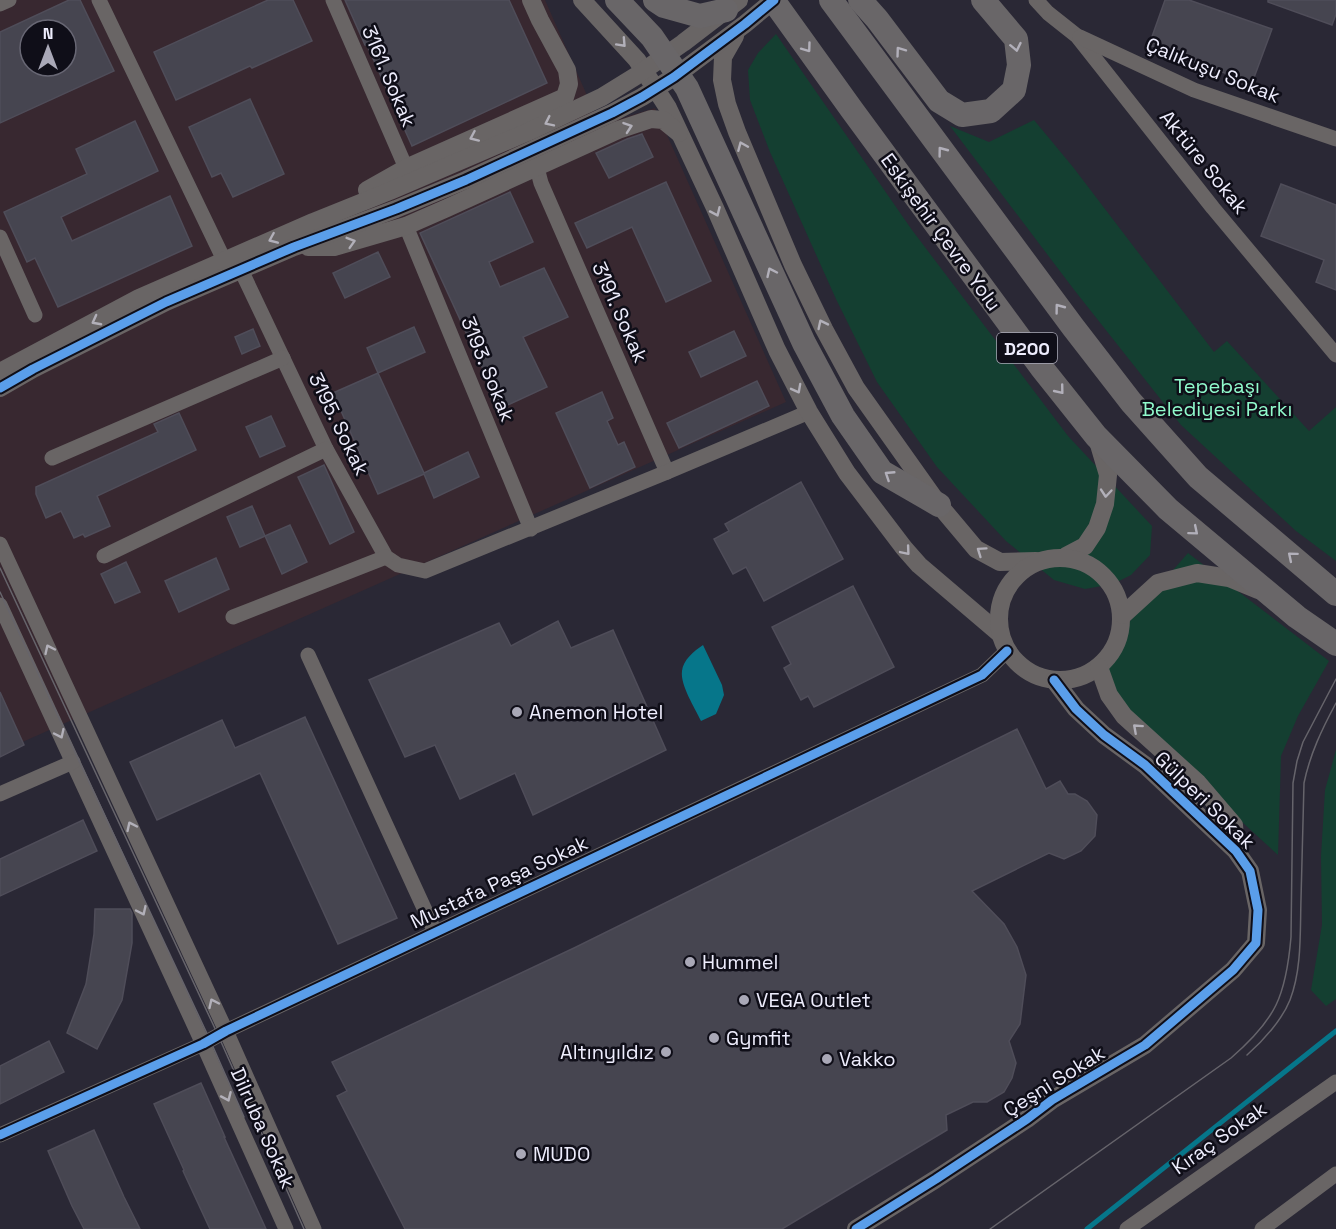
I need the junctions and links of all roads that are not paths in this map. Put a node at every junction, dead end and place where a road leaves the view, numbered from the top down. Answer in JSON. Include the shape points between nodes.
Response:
{"nodes":[{"id":1,"x":9,"y":0,"type":"edge"},
{"id":2,"x":99,"y":0,"type":"edge"},
{"id":3,"x":333,"y":0,"type":"edge"},
{"id":4,"x":531,"y":0,"type":"edge"},
{"id":5,"x":582,"y":0,"type":"edge"},
{"id":6,"x":617,"y":0,"type":"edge"},
{"id":7,"x":655,"y":0,"type":"edge"},
{"id":8,"x":773,"y":0,"type":"edge"},
{"id":9,"x":831,"y":0,"type":"edge"},
{"id":10,"x":860,"y":0,"type":"edge"},
{"id":11,"x":983,"y":0,"type":"edge"},
{"id":12,"x":1036,"y":0,"type":"edge"},
{"id":13,"x":0,"y":4,"type":"edge"},
{"id":14,"x":1051,"y":7,"type":"edge"},
{"id":15,"x":737,"y":12,"type":"edge"},
{"id":16,"x":1077,"y":36,"type":"junction"},
{"id":17,"x":681,"y":134,"type":"junction"},
{"id":18,"x":1336,"y":139,"type":"edge"},
{"id":19,"x":406,"y":168,"type":"junction"},
{"id":20,"x":537,"y":168,"type":"junction"},
{"id":21,"x":313,"y":222,"type":"junction"},
{"id":22,"x":406,"y":226,"type":"junction"},
{"id":23,"x":0,"y":237,"type":"edge"},
{"id":24,"x":294,"y":247,"type":"junction"},
{"id":25,"x":224,"y":260,"type":"junction"},
{"id":26,"x":241,"y":270,"type":"junction"},
{"id":27,"x":35,"y":315,"type":"dead end"},
{"id":28,"x":1336,"y":355,"type":"edge"},
{"id":29,"x":283,"y":358,"type":"junction"},
{"id":30,"x":0,"y":372,"type":"edge"},
{"id":31,"x":0,"y":388,"type":"edge"},
{"id":32,"x":809,"y":412,"type":"junction"},
{"id":33,"x":1096,"y":436,"type":"junction"},
{"id":34,"x":326,"y":448,"type":"junction"},
{"id":35,"x":52,"y":458,"type":"dead end"},
{"id":36,"x":668,"y":472,"type":"junction"},
{"id":37,"x":939,"y":505,"type":"junction"},
{"id":38,"x":531,"y":529,"type":"junction"},
{"id":39,"x":0,"y":544,"type":"edge"},
{"id":40,"x":104,"y":556,"type":"dead end"},
{"id":41,"x":1066,"y":556,"type":"junction"},
{"id":42,"x":386,"y":557,"type":"junction"},
{"id":43,"x":1036,"y":561,"type":"junction"},
{"id":44,"x":1336,"y":594,"type":"edge"},
{"id":45,"x":1272,"y":595,"type":"junction"},
{"id":46,"x":0,"y":605,"type":"edge"},
{"id":47,"x":1123,"y":615,"type":"junction"},
{"id":48,"x":232,"y":617,"type":"dead end"},
{"id":49,"x":999,"y":634,"type":"junction"},
{"id":50,"x":1336,"y":644,"type":"edge"},
{"id":51,"x":1007,"y":651,"type":"junction"},
{"id":52,"x":308,"y":655,"type":"dead end"},
{"id":53,"x":1099,"y":667,"type":"junction"},
{"id":54,"x":1054,"y":680,"type":"junction"},
{"id":55,"x":73,"y":762,"type":"junction"},
{"id":56,"x":0,"y":794,"type":"edge"},
{"id":57,"x":1236,"y":851,"type":"junction"},
{"id":58,"x":435,"y":932,"type":"junction"},
{"id":59,"x":1256,"y":943,"type":"joint"},
{"id":60,"x":226,"y":1030,"type":"junction"},
{"id":61,"x":203,"y":1044,"type":"junction"},
{"id":62,"x":1336,"y":1082,"type":"edge"},
{"id":63,"x":0,"y":1135,"type":"edge"},
{"id":64,"x":1336,"y":1174,"type":"edge"},
{"id":65,"x":286,"y":1229,"type":"edge"},
{"id":66,"x":314,"y":1229,"type":"edge"},
{"id":67,"x":856,"y":1229,"type":"edge"},
{"id":68,"x":1127,"y":1229,"type":"edge"},
{"id":69,"x":1262,"y":1229,"type":"edge"}],
"edges":[{"from":1,"to":13,"type":"street"},
{"from":2,"to":25,"type":"street"},
{"from":3,"to":19,"type":"street","name":"3161. Sokak"},
{"from":4,"to":19,"type":"street","one_way":true,"via":[[567,70],[569,84],[565,97]]},
{"from":5,"to":17,"type":"street","one_way":true,"via":[[637,60]]},
{"from":37,"to":6,"type":"highway","one_way":true,"via":[[882,472],[843,416],[804,343],[687,88],[652,37]]},
{"from":7,"to":15,"type":"highway","via":[[700,16]]},
{"from":8,"to":15,"type":"street"},
{"from":8,"to":33,"type":"highway","name":"Eskişehir Çevre Yolu","number":"D200","one_way":true},
{"from":44,"to":9,"type":"highway","number":"D200","one_way":true,"via":[[1198,477],[1131,402]]},
{"from":11,"to":10,"type":"highway","one_way":true,"via":[[1016,39],[1019,65],[1014,90],[991,111],[962,115],[939,101]]},
{"from":12,"to":14,"type":"street","name":"Aktüre Sokak"},
{"from":14,"to":16,"type":"street","name":"Aktüre Sokak"},
{"from":15,"to":21,"type":"street","one_way":true,"via":[[602,96],[530,131]]},
{"from":15,"to":24,"type":"street","via":[[674,77],[612,113],[466,180]]},
{"from":37,"to":15,"type":"street","one_way":true,"via":[[856,388],[824,329],[737,132],[722,80],[723,57],[734,38]]},
{"from":16,"to":18,"type":"street","name":"Çalıkuşu Sokak","via":[[1194,90]]},
{"from":16,"to":28,"type":"street","name":"Aktüre Sokak"},
{"from":20,"to":17,"type":"street","one_way":true,"via":[[651,119],[663,120]]},
{"from":17,"to":32,"type":"street","one_way":true,"via":[[777,350]]},
{"from":19,"to":21,"type":"street"},
{"from":20,"to":22,"type":"street"},
{"from":20,"to":36,"type":"street","name":"3191. Sokak"},
{"from":21,"to":25,"type":"street","one_way":true},
{"from":24,"to":22,"type":"street","one_way":true,"via":[[334,247]]},
{"from":22,"to":38,"type":"street","name":"3193. Sokak"},
{"from":23,"to":27,"type":"street"},
{"from":24,"to":26,"type":"street"},
{"from":25,"to":30,"type":"street","one_way":true,"via":[[139,298]]},
{"from":26,"to":29,"type":"street","name":"3195. Sokak"},
{"from":26,"to":31,"type":"street","via":[[166,302]]},
{"from":29,"to":34,"type":"street","name":"3195. Sokak"},
{"from":29,"to":35,"type":"street"},
{"from":32,"to":36,"type":"street"},
{"from":32,"to":49,"type":"street","one_way":true,"via":[[903,548]]},
{"from":33,"to":41,"type":"street","one_way":true,"via":[[1108,475],[1106,504],[1085,546]]},
{"from":33,"to":45,"type":"highway","name":"Eskişehir Çevre Yolu","number":"D200","one_way":true,"via":[[1168,509]]},
{"from":34,"to":40,"type":"street"},
{"from":34,"to":42,"type":"street","name":"3195. Sokak"},
{"from":36,"to":38,"type":"street"},
{"from":43,"to":37,"type":"street","one_way":true,"via":[[999,562],[976,549]]},
{"from":38,"to":42,"type":"street","via":[[425,571],[398,565]]},
{"from":60,"to":39,"type":"street","one_way":true},
{"from":41,"to":43,"type":"street"},
{"from":41,"to":47,"type":"street","via":[[1094,566],[1114,587]]},
{"from":42,"to":48,"type":"street"},
{"from":43,"to":49,"type":"street","via":[[1012,578],[999,604]]},
{"from":45,"to":47,"type":"street","via":[[1229,578],[1197,573],[1158,583]]},
{"from":45,"to":50,"type":"highway","name":"Eskişehir Çevre Yolu","number":"D200"},
{"from":46,"to":55,"type":"street","name":"Dilruba Sokak","one_way":true},
{"from":47,"to":53,"type":"street","via":[[1117,644]]},
{"from":49,"to":51,"type":"street"},
{"from":51,"to":54,"type":"street","via":[[1027,672]]},
{"from":51,"to":58,"type":"street","name":"Mustafa Paşa Sokak","via":[[982,675]]},
{"from":52,"to":58,"type":"street"},
{"from":53,"to":54,"type":"street","via":[[1078,678]]},
{"from":57,"to":53,"type":"street","name":"Gülperi Sokak","one_way":true,"via":[[1234,825],[1198,783],[1124,716],[1109,695]]},
{"from":54,"to":57,"type":"street","name":"Gülperi Sokak","via":[[1104,735],[1145,765]]},
{"from":55,"to":56,"type":"street"},
{"from":55,"to":61,"type":"street","name":"Dilruba Sokak","one_way":true},
{"from":57,"to":59,"type":"street","name":"Gülperi Sokak","via":[[1250,871],[1258,910]]},
{"from":58,"to":60,"type":"street","name":"Mustafa Paşa Sokak"},
{"from":59,"to":67,"type":"street","name":"Çeşni Sokak","via":[[1233,970],[1145,1045],[1052,1100]]},
{"from":60,"to":61,"type":"street","name":"Mustafa Paşa Sokak"},
{"from":60,"to":66,"type":"street"},
{"from":61,"to":63,"type":"street","name":"Mustafa Paşa Sokak"},
{"from":61,"to":65,"type":"street","name":"Dilruba Sokak","one_way":true},
{"from":62,"to":68,"type":"street","name":"Kıraç Sokak"},
{"from":64,"to":69,"type":"street"}]}
